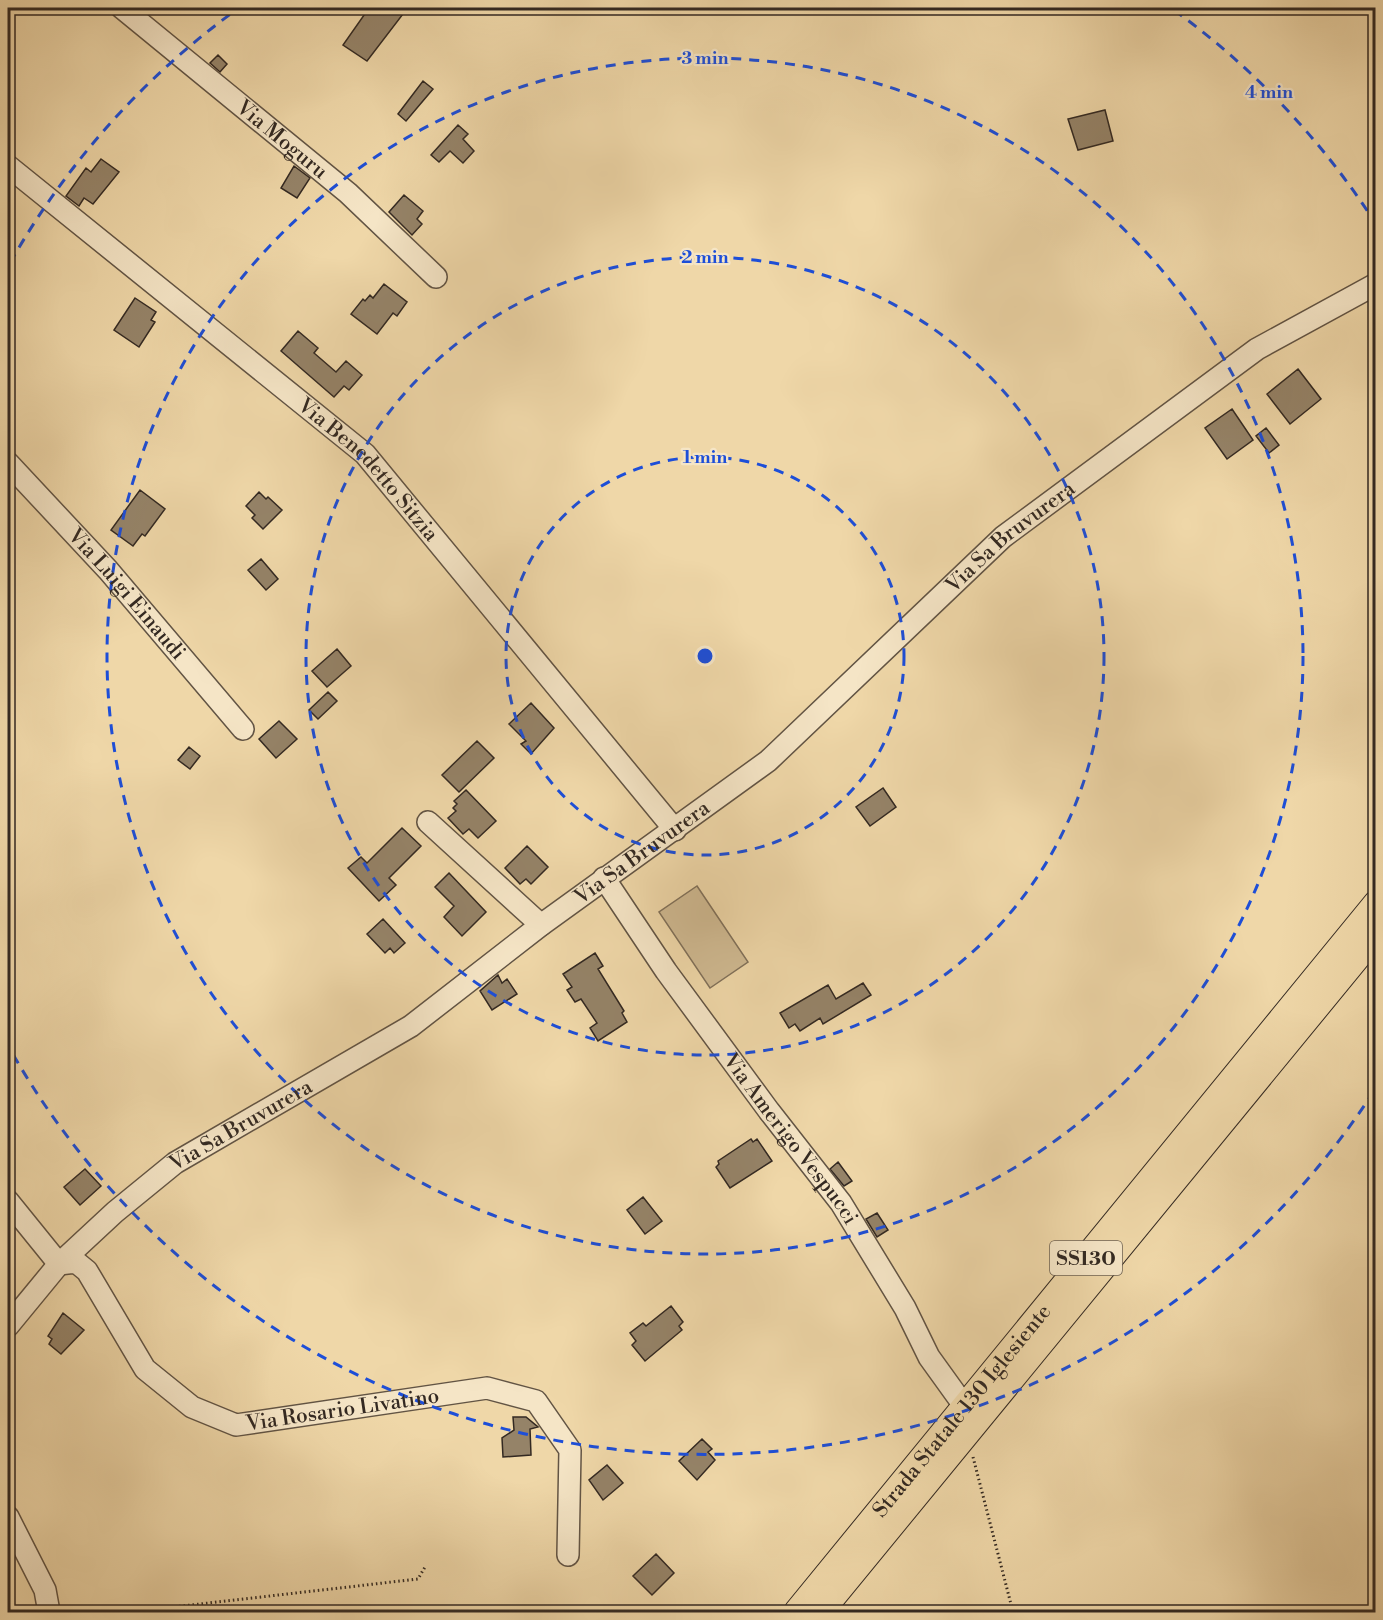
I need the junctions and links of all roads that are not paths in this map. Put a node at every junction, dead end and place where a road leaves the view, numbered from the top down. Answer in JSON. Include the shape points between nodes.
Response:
{"nodes":[{"id":1,"x":122,"y":8,"type":"edge"},
{"id":2,"x":8,"y":166,"type":"edge"},
{"id":3,"x":436,"y":277,"type":"dead end"},
{"id":4,"x":1376,"y":284,"type":"edge"},
{"id":5,"x":8,"y":463,"type":"edge"},
{"id":6,"x":243,"y":729,"type":"dead end"},
{"id":7,"x":428,"y":822,"type":"dead end"},
{"id":8,"x":675,"y":830,"type":"junction"},
{"id":9,"x":604,"y":878,"type":"junction"},
{"id":10,"x":1376,"y":904,"type":"edge"},
{"id":11,"x":541,"y":925,"type":"junction"},
{"id":12,"x":1376,"y":934,"type":"edge"},
{"id":13,"x":8,"y":1201,"type":"edge"},
{"id":14,"x":59,"y":1264,"type":"junction"},
{"id":15,"x":8,"y":1326,"type":"edge"},
{"id":16,"x":965,"y":1407,"type":"junction"},
{"id":17,"x":8,"y":1517,"type":"edge"},
{"id":18,"x":568,"y":1555,"type":"dead end"},
{"id":19,"x":49,"y":1612,"type":"edge"},
{"id":20,"x":796,"y":1612,"type":"edge"},
{"id":21,"x":820,"y":1612,"type":"edge"}],
"edges":[{"from":1,"to":3,"type":"street","name":"Via Moguru","via":[[348,193]]},
{"from":2,"to":8,"type":"street","name":"Via Benedetto Sitzia","via":[[365,454]]},
{"from":4,"to":8,"type":"street","name":"Via Sa Bruvurera","via":[[1257,349],[1003,537],[768,761]]},
{"from":5,"to":6,"type":"street","name":"Via Luigi Einaudi","via":[[108,570]]},
{"from":7,"to":11,"type":"street"},
{"from":8,"to":9,"type":"street","name":"Via Sa Bruvurera"},
{"from":9,"to":11,"type":"street","name":"Via Sa Bruvurera"},
{"from":9,"to":16,"type":"street","name":"Via Amerigo Vespucci","via":[[666,971],[841,1203],[905,1308],[929,1357]]},
{"from":10,"to":16,"type":"main road","name":"Strada Statale 130 Iglesiente","number":"SS130"},
{"from":11,"to":14,"type":"street","name":"Via Sa Bruvurera","via":[[411,1026],[175,1163]]},
{"from":12,"to":21,"type":"main road","name":"Strada Statale 130 Iglesiente","number":"SS130"},
{"from":13,"to":14,"type":"street"},
{"from":14,"to":15,"type":"street","name":"Via Sa Bruvurera"},
{"from":14,"to":18,"type":"street","name":"Via Rosario Livatino","via":[[76,1262],[87,1271],[145,1369],[192,1407],[236,1425],[487,1388],[536,1401],[570,1450]]},
{"from":16,"to":20,"type":"main road","name":"Strada Statale 130 Iglesiente","number":"SS130"},
{"from":17,"to":19,"type":"street","via":[[45,1590]]}]}
